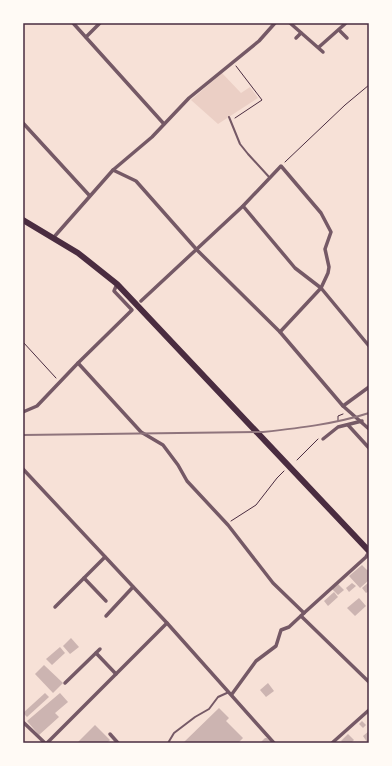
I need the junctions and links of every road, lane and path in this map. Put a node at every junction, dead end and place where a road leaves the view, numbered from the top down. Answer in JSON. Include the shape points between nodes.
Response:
{"nodes":[{"id":1,"x":73,"y":23,"type":"edge"},
{"id":2,"x":100,"y":23,"type":"edge"},
{"id":3,"x":275,"y":23,"type":"edge"},
{"id":4,"x":290,"y":23,"type":"edge"},
{"id":5,"x":346,"y":23,"type":"edge"},
{"id":6,"x":339,"y":30,"type":"junction"},
{"id":7,"x":301,"y":33,"type":"junction"},
{"id":8,"x":86,"y":37,"type":"junction"},
{"id":9,"x":296,"y":38,"type":"dead end"},
{"id":10,"x":347,"y":38,"type":"dead end"},
{"id":11,"x":319,"y":48,"type":"junction"},
{"id":12,"x":323,"y":52,"type":"dead end"},
{"id":13,"x":232,"y":61,"type":"junction"},
{"id":14,"x":369,"y":85,"type":"edge"},
{"id":15,"x":229,"y":117,"type":"dead end"},
{"id":16,"x":231,"y":120,"type":"junction"},
{"id":17,"x":23,"y":123,"type":"edge"},
{"id":18,"x":164,"y":124,"type":"junction"},
{"id":19,"x":281,"y":166,"type":"junction"},
{"id":20,"x":112,"y":170,"type":"junction"},
{"id":21,"x":270,"y":178,"type":"junction"},
{"id":22,"x":89,"y":195,"type":"junction"},
{"id":23,"x":243,"y":206,"type":"junction"},
{"id":24,"x":23,"y":220,"type":"edge"},
{"id":25,"x":54,"y":237,"type":"junction"},
{"id":26,"x":197,"y":250,"type":"junction"},
{"id":27,"x":117,"y":284,"type":"junction"},
{"id":28,"x":321,"y":288,"type":"junction"},
{"id":29,"x":141,"y":301,"type":"dead end"},
{"id":30,"x":280,"y":332,"type":"junction"},
{"id":31,"x":23,"y":342,"type":"edge"},
{"id":32,"x":369,"y":346,"type":"edge"},
{"id":33,"x":78,"y":363,"type":"junction"},
{"id":34,"x":59,"y":382,"type":"junction"},
{"id":35,"x":369,"y":387,"type":"edge"},
{"id":36,"x":344,"y":406,"type":"junction"},
{"id":37,"x":23,"y":412,"type":"edge"},
{"id":38,"x":362,"y":421,"type":"junction"},
{"id":39,"x":348,"y":424,"type":"junction"},
{"id":40,"x":369,"y":428,"type":"edge"},
{"id":41,"x":323,"y":439,"type":"dead end"},
{"id":42,"x":369,"y":448,"type":"edge"},
{"id":43,"x":23,"y":469,"type":"edge"},
{"id":44,"x":284,"y":471,"type":"dead end"},
{"id":45,"x":228,"y":525,"type":"junction"},
{"id":46,"x":369,"y":552,"type":"edge"},
{"id":47,"x":105,"y":557,"type":"junction"},
{"id":48,"x":84,"y":578,"type":"junction"},
{"id":49,"x":133,"y":587,"type":"junction"},
{"id":50,"x":106,"y":601,"type":"dead end"},
{"id":51,"x":55,"y":607,"type":"dead end"},
{"id":52,"x":302,"y":614,"type":"junction"},
{"id":53,"x":106,"y":616,"type":"dead end"},
{"id":54,"x":167,"y":623,"type":"junction"},
{"id":55,"x":100,"y":649,"type":"dead end"},
{"id":56,"x":96,"y":653,"type":"junction"},
{"id":57,"x":116,"y":674,"type":"junction"},
{"id":58,"x":369,"y":682,"type":"edge"},
{"id":59,"x":65,"y":683,"type":"dead end"},
{"id":60,"x":231,"y":693,"type":"junction"},
{"id":61,"x":369,"y":710,"type":"edge"},
{"id":62,"x":23,"y":722,"type":"edge"},
{"id":63,"x":110,"y":734,"type":"dead end"},
{"id":64,"x":46,"y":743,"type":"edge"},
{"id":65,"x":118,"y":743,"type":"edge"},
{"id":66,"x":168,"y":743,"type":"edge"},
{"id":67,"x":274,"y":743,"type":"edge"},
{"id":68,"x":332,"y":743,"type":"edge"}],
"edges":[{"from":1,"to":8,"type":"street"},
{"from":2,"to":8,"type":"street"},
{"from":3,"to":13,"type":"street","via":[[259,41]]},
{"from":4,"to":7,"type":"street"},
{"from":5,"to":6,"type":"street"},
{"from":6,"to":10,"type":"street"},
{"from":6,"to":11,"type":"street"},
{"from":7,"to":9,"type":"street"},
{"from":7,"to":11,"type":"street"},
{"from":8,"to":18,"type":"street"},
{"from":11,"to":12,"type":"street"},
{"from":13,"to":16,"type":"path","via":[[262,100]]},
{"from":13,"to":18,"type":"street","via":[[189,98]]},
{"from":14,"to":19,"type":"path"},
{"from":15,"to":16,"type":"lane"},
{"from":16,"to":21,"type":"lane","via":[[244,149]]},
{"from":17,"to":22,"type":"street"},
{"from":18,"to":20,"type":"street"},
{"from":19,"to":21,"type":"street"},
{"from":19,"to":28,"type":"street","via":[[321,213],[331,232],[325,249],[328,273]]},
{"from":20,"to":22,"type":"street"},
{"from":20,"to":26,"type":"street","via":[[136,181]]},
{"from":21,"to":23,"type":"street"},
{"from":22,"to":25,"type":"street"},
{"from":23,"to":26,"type":"street"},
{"from":23,"to":28,"type":"street","via":[[295,268]]},
{"from":24,"to":25,"type":"highway"},
{"from":25,"to":27,"type":"highway"},
{"from":26,"to":29,"type":"street"},
{"from":26,"to":30,"type":"street"},
{"from":27,"to":33,"type":"street","via":[[114,291],[132,310]]},
{"from":27,"to":46,"type":"highway"},
{"from":28,"to":30,"type":"street"},
{"from":28,"to":32,"type":"street"},
{"from":30,"to":36,"type":"street"},
{"from":31,"to":34,"type":"path"},
{"from":33,"to":34,"type":"street"},
{"from":33,"to":45,"type":"street","via":[[141,432],[163,445],[187,481]]},
{"from":34,"to":37,"type":"street","via":[[37,406]]},
{"from":35,"to":36,"type":"street"},
{"from":36,"to":38,"type":"street"},
{"from":38,"to":39,"type":"street"},
{"from":38,"to":40,"type":"street"},
{"from":39,"to":41,"type":"street","via":[[338,427]]},
{"from":39,"to":42,"type":"street"},
{"from":43,"to":47,"type":"street"},
{"from":44,"to":45,"type":"path","via":[[256,505],[234,518]]},
{"from":45,"to":52,"type":"street","via":[[273,583]]},
{"from":46,"to":52,"type":"street"},
{"from":47,"to":48,"type":"street"},
{"from":47,"to":49,"type":"street"},
{"from":48,"to":50,"type":"street"},
{"from":48,"to":51,"type":"street"},
{"from":49,"to":53,"type":"street"},
{"from":49,"to":54,"type":"street"},
{"from":52,"to":58,"type":"street"},
{"from":52,"to":60,"type":"street","via":[[289,627],[281,630],[276,646],[256,661]]},
{"from":54,"to":57,"type":"street"},
{"from":54,"to":60,"type":"street"},
{"from":55,"to":56,"type":"street"},
{"from":56,"to":57,"type":"street"},
{"from":56,"to":59,"type":"street"},
{"from":57,"to":64,"type":"street"},
{"from":60,"to":66,"type":"lane","via":[[218,697],[209,709],[174,733]]},
{"from":60,"to":67,"type":"street"},
{"from":61,"to":68,"type":"street"},
{"from":62,"to":64,"type":"street"},
{"from":63,"to":65,"type":"street"}]}
